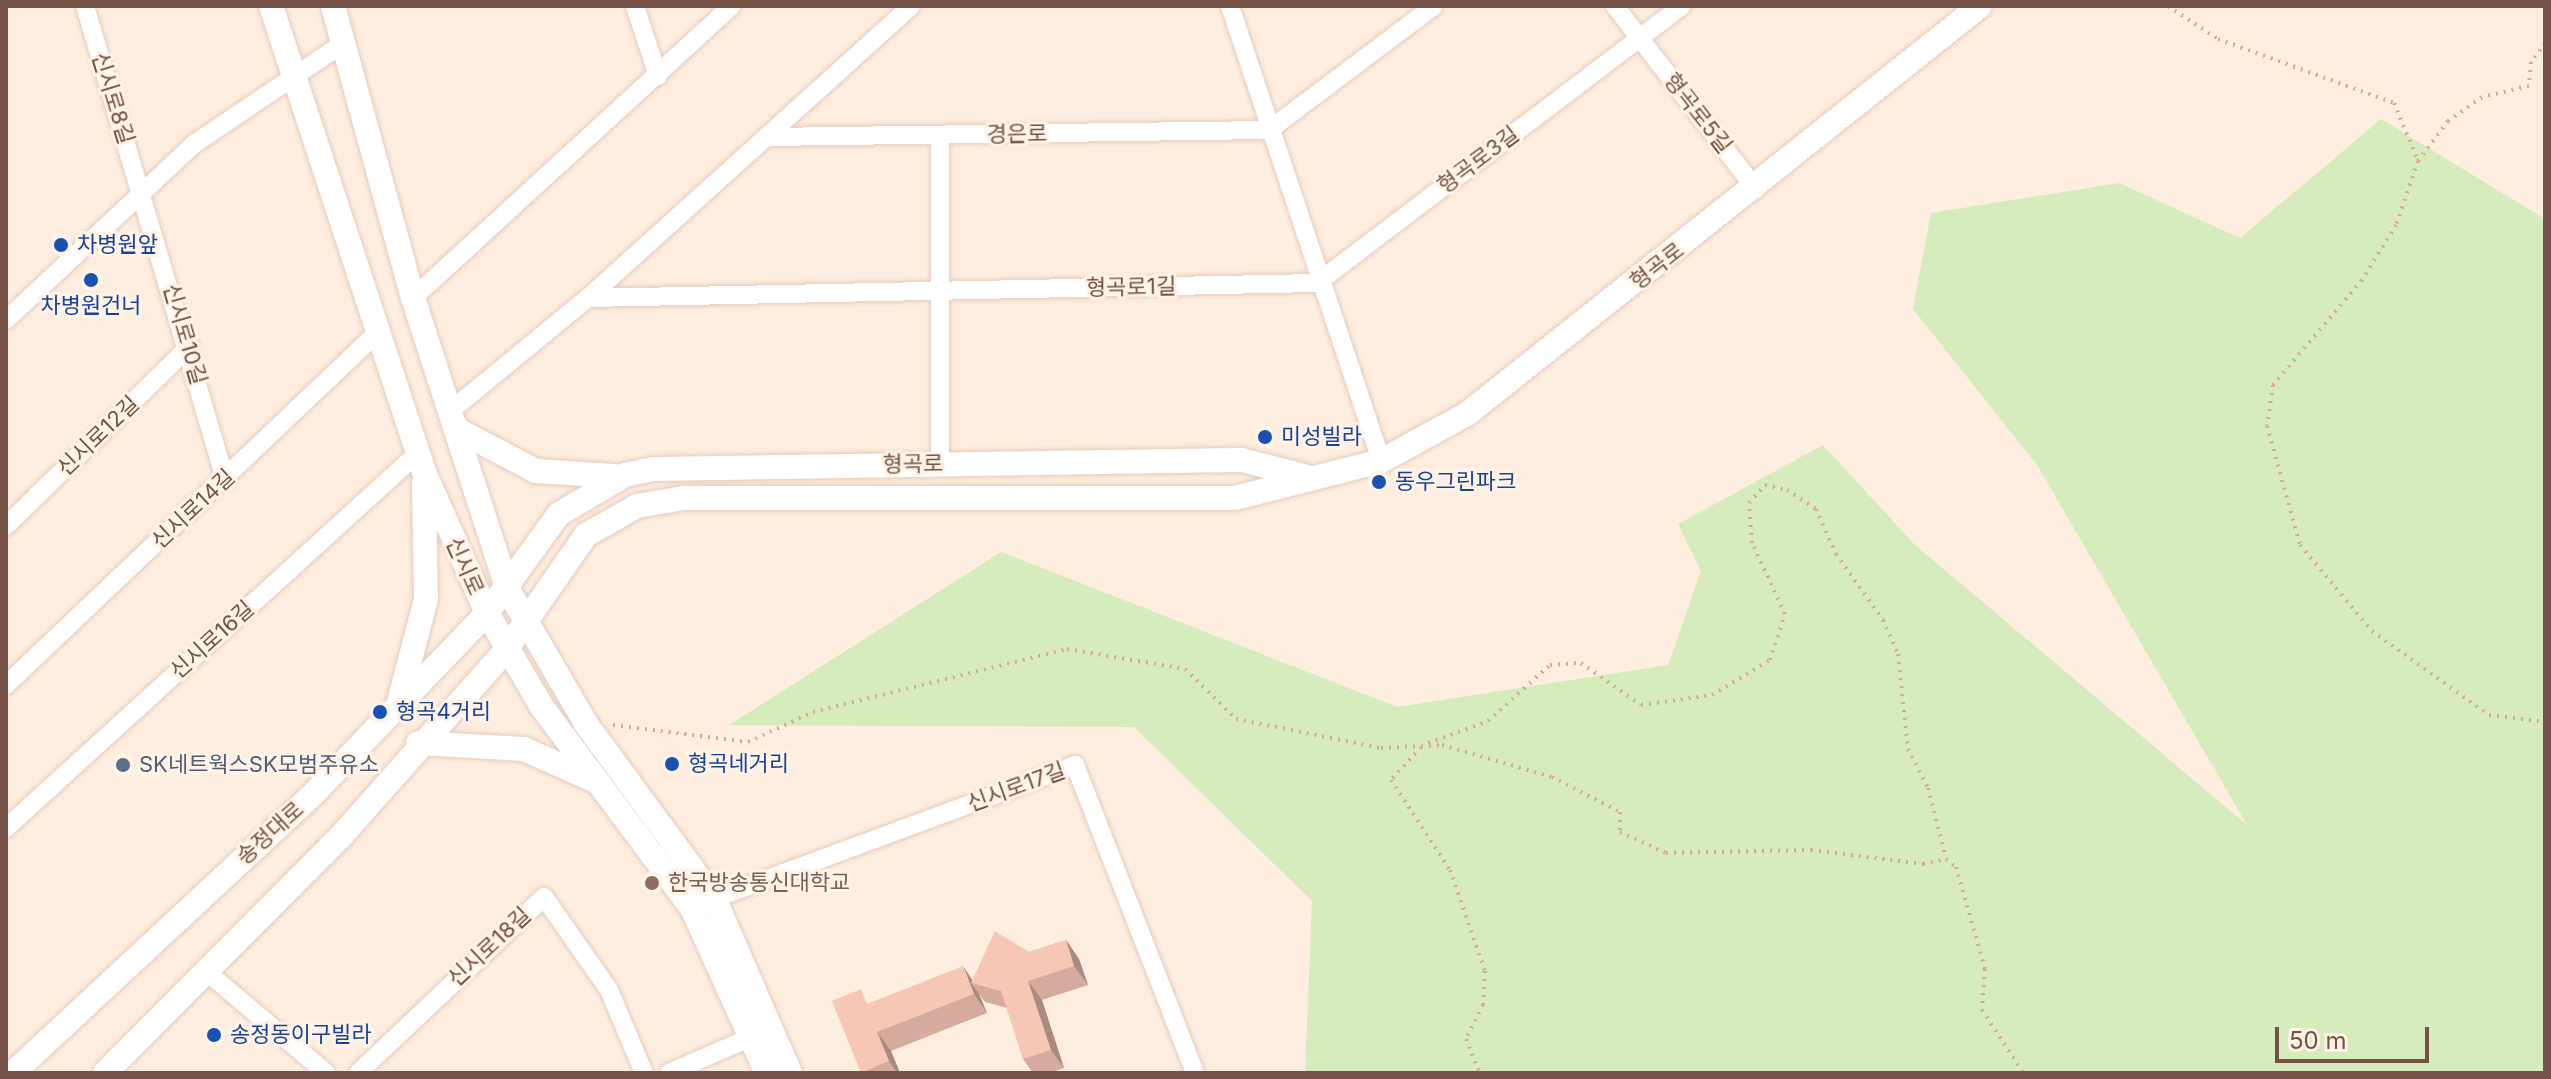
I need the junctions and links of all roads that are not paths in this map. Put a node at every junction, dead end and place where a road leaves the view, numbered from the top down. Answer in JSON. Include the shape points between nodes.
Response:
{"nodes":[{"id":1,"x":85,"y":6,"type":"edge"},
{"id":2,"x":271,"y":6,"type":"edge"},
{"id":3,"x":333,"y":6,"type":"edge"},
{"id":4,"x":635,"y":6,"type":"edge"},
{"id":5,"x":732,"y":6,"type":"edge"},
{"id":6,"x":911,"y":6,"type":"edge"},
{"id":7,"x":1230,"y":6,"type":"edge"},
{"id":8,"x":1434,"y":6,"type":"edge"},
{"id":9,"x":1615,"y":6,"type":"edge"},
{"id":10,"x":1682,"y":6,"type":"edge"},
{"id":11,"x":1980,"y":6,"type":"edge"},
{"id":12,"x":1640,"y":38,"type":"junction"},
{"id":13,"x":344,"y":43,"type":"junction"},
{"id":14,"x":296,"y":74,"type":"junction"},
{"id":15,"x":658,"y":76,"type":"junction"},
{"id":16,"x":1269,"y":130,"type":"junction"},
{"id":17,"x":940,"y":135,"type":"junction"},
{"id":18,"x":766,"y":137,"type":"junction"},
{"id":19,"x":141,"y":189,"type":"junction"},
{"id":20,"x":1756,"y":189,"type":"junction"},
{"id":21,"x":1317,"y":283,"type":"junction"},
{"id":22,"x":946,"y":291,"type":"junction"},
{"id":23,"x":413,"y":298,"type":"junction"},
{"id":24,"x":588,"y":298,"type":"junction"},
{"id":25,"x":6,"y":320,"type":"edge"},
{"id":26,"x":378,"y":332,"type":"junction"},
{"id":27,"x":190,"y":346,"type":"junction"},
{"id":28,"x":453,"y":421,"type":"junction"},
{"id":29,"x":1381,"y":461,"type":"junction"},
{"id":30,"x":421,"y":462,"type":"junction"},
{"id":31,"x":940,"y":463,"type":"junction"},
{"id":32,"x":625,"y":475,"type":"junction"},
{"id":33,"x":1307,"y":476,"type":"junction"},
{"id":34,"x":225,"y":480,"type":"junction"},
{"id":35,"x":6,"y":526,"type":"edge"},
{"id":36,"x":541,"y":539,"type":"joint"},
{"id":37,"x":507,"y":588,"type":"junction"},
{"id":38,"x":487,"y":613,"type":"junction"},
{"id":39,"x":526,"y":623,"type":"junction"},
{"id":40,"x":506,"y":650,"type":"junction"},
{"id":41,"x":6,"y":685,"type":"edge"},
{"id":42,"x":398,"y":707,"type":"junction"},
{"id":43,"x":418,"y":743,"type":"junction"},
{"id":44,"x":604,"y":786,"type":"junction"},
{"id":45,"x":6,"y":828,"type":"edge"},
{"id":46,"x":714,"y":898,"type":"junction"},
{"id":47,"x":692,"y":908,"type":"junction"},
{"id":48,"x":207,"y":972,"type":"junction"},
{"id":49,"x":754,"y":1036,"type":"junction"},
{"id":50,"x":13,"y":1073,"type":"edge"},
{"id":51,"x":105,"y":1073,"type":"edge"},
{"id":52,"x":326,"y":1073,"type":"edge"},
{"id":53,"x":358,"y":1073,"type":"edge"},
{"id":54,"x":644,"y":1073,"type":"edge"},
{"id":55,"x":669,"y":1073,"type":"edge"},
{"id":56,"x":767,"y":1073,"type":"edge"},
{"id":57,"x":790,"y":1073,"type":"edge"},
{"id":58,"x":1195,"y":1073,"type":"edge"}],
"edges":[{"from":1,"to":19,"type":"street","name":"신시로8길"},
{"from":2,"to":14,"type":"street","name":"신시로"},
{"from":3,"to":13,"type":"street","name":"신시로"},
{"from":4,"to":15,"type":"street"},
{"from":5,"to":15,"type":"street"},
{"from":6,"to":18,"type":"street"},
{"from":7,"to":16,"type":"street"},
{"from":8,"to":16,"type":"street"},
{"from":9,"to":12,"type":"street","name":"형곡로5길"},
{"from":10,"to":12,"type":"street"},
{"from":11,"to":20,"type":"street","name":"형곡로"},
{"from":12,"to":20,"type":"street","name":"형곡로5길"},
{"from":12,"to":21,"type":"street","name":"형곡로3길"},
{"from":13,"to":14,"type":"street"},
{"from":13,"to":23,"type":"street","name":"신시로"},
{"from":14,"to":19,"type":"street"},
{"from":14,"to":26,"type":"street","name":"신시로"},
{"from":15,"to":23,"type":"street"},
{"from":16,"to":17,"type":"street","name":"경은로"},
{"from":16,"to":21,"type":"street"},
{"from":17,"to":18,"type":"street","name":"경은로"},
{"from":17,"to":22,"type":"street"},
{"from":18,"to":24,"type":"street"},
{"from":19,"to":25,"type":"street"},
{"from":19,"to":27,"type":"street","name":"신시로10길"},
{"from":20,"to":29,"type":"street","name":"형곡로","via":[[1467,414]]},
{"from":21,"to":22,"type":"street","name":"형곡로1길"},
{"from":21,"to":29,"type":"street"},
{"from":22,"to":24,"type":"street"},
{"from":22,"to":31,"type":"street"},
{"from":23,"to":28,"type":"street","name":"신시로"},
{"from":24,"to":28,"type":"street"},
{"from":26,"to":30,"type":"street","name":"신시로"},
{"from":26,"to":34,"type":"street","name":"신시로14길"},
{"from":27,"to":34,"type":"street","name":"신시로10길"},
{"from":27,"to":35,"type":"street","name":"신시로12길"},
{"from":28,"to":32,"type":"street","via":[[545,474]]},
{"from":28,"to":37,"type":"street","name":"신시로"},
{"from":29,"to":33,"type":"street","name":"형곡로"},
{"from":30,"to":38,"type":"street","name":"신시로"},
{"from":30,"to":42,"type":"street","via":[[426,599]]},
{"from":30,"to":45,"type":"street","name":"신시로16길"},
{"from":31,"to":32,"type":"street","name":"형곡로"},
{"from":31,"to":33,"type":"street","name":"형곡로","via":[[1242,460]]},
{"from":32,"to":36,"type":"street","name":"형곡로","via":[[559,514]]},
{"from":33,"to":39,"type":"street","name":"형곡로","via":[[1235,498],[684,498],[637,506],[586,535],[560,564]]},
{"from":34,"to":41,"type":"street","name":"신시로14길"},
{"from":36,"to":37,"type":"street","name":"송정대로"},
{"from":37,"to":38,"type":"street","name":"송정대로"},
{"from":37,"to":39,"type":"street","name":"신시로"},
{"from":38,"to":40,"type":"street","name":"신시로"},
{"from":38,"to":42,"type":"street","name":"송정대로"},
{"from":39,"to":40,"type":"street"},
{"from":39,"to":46,"type":"street","name":"신시로","via":[[586,724]]},
{"from":40,"to":43,"type":"street"},
{"from":40,"to":44,"type":"street","name":"신시로"},
{"from":42,"to":50,"type":"street","name":"송정대로"},
{"from":43,"to":44,"type":"street","via":[[524,749]]},
{"from":43,"to":48,"type":"street","via":[[342,835]]},
{"from":44,"to":47,"type":"street","name":"신시로"},
{"from":46,"to":47,"type":"street","name":"신시로17길"},
{"from":46,"to":57,"type":"street","name":"신시로"},
{"from":46,"to":58,"type":"street","name":"신시로17길","via":[[1075,765]]},
{"from":47,"to":49,"type":"street","name":"신시로"},
{"from":48,"to":51,"type":"street"},
{"from":48,"to":52,"type":"street"},
{"from":49,"to":55,"type":"street"},
{"from":49,"to":56,"type":"street","name":"신시로"},
{"from":53,"to":54,"type":"street","name":"신시로18길","via":[[544,897],[609,990]]}]}
